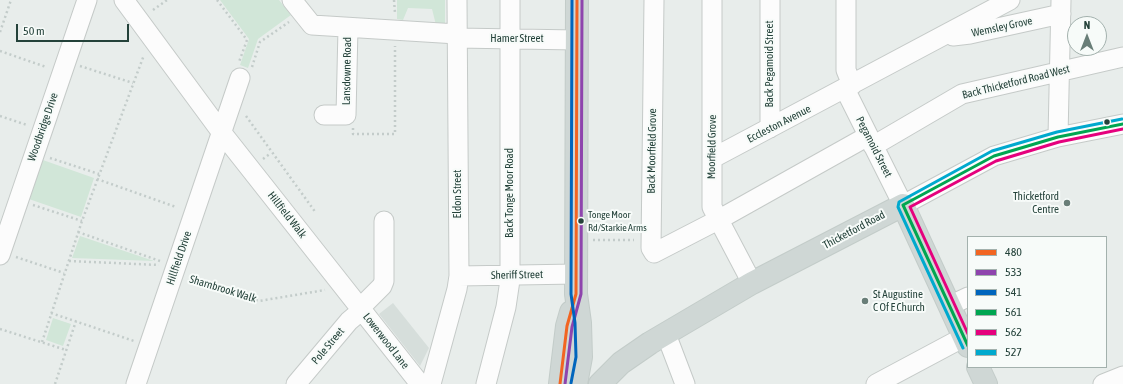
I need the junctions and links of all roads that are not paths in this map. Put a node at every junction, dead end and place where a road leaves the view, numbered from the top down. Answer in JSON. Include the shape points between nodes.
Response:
{"nodes":[{"id":1,"x":86,"y":0,"type":"edge"},
{"id":2,"x":124,"y":0,"type":"edge"},
{"id":3,"x":457,"y":0,"type":"edge"},
{"id":4,"x":510,"y":0,"type":"edge"},
{"id":5,"x":577,"y":0,"type":"edge"},
{"id":6,"x":654,"y":0,"type":"edge"},
{"id":7,"x":712,"y":0,"type":"edge"},
{"id":8,"x":770,"y":0,"type":"edge"},
{"id":9,"x":846,"y":0,"type":"edge"},
{"id":10,"x":1010,"y":0,"type":"edge"},
{"id":11,"x":297,"y":6,"type":"edge"},
{"id":12,"x":1061,"y":7,"type":"edge"},
{"id":13,"x":348,"y":28,"type":"junction"},
{"id":14,"x":457,"y":36,"type":"junction"},
{"id":15,"x":942,"y":37,"type":"junction"},
{"id":16,"x":510,"y":39,"type":"junction"},
{"id":17,"x":577,"y":40,"type":"junction"},
{"id":18,"x":1123,"y":57,"type":"edge"},
{"id":19,"x":1059,"y":72,"type":"junction"},
{"id":20,"x":238,"y":83,"type":"road end"},
{"id":21,"x":848,"y":87,"type":"junction"},
{"id":22,"x":324,"y":115,"type":"dead end"},
{"id":23,"x":1123,"y":124,"type":"edge"},
{"id":24,"x":770,"y":128,"type":"junction"},
{"id":25,"x":222,"y":133,"type":"junction"},
{"id":26,"x":1058,"y":137,"type":"junction"},
{"id":27,"x":870,"y":141,"type":"junction"},
{"id":28,"x":713,"y":158,"type":"junction"},
{"id":29,"x":903,"y":205,"type":"junction"},
{"id":30,"x":384,"y":220,"type":"dead end"},
{"id":31,"x":718,"y":220,"type":"junction"},
{"id":32,"x":0,"y":254,"type":"edge"},
{"id":33,"x":510,"y":275,"type":"junction"},
{"id":34,"x":459,"y":276,"type":"junction"},
{"id":35,"x":752,"y":283,"type":"junction"},
{"id":36,"x":576,"y":284,"type":"junction"},
{"id":37,"x":355,"y":301,"type":"junction"},
{"id":38,"x":959,"y":301,"type":"edge"},
{"id":39,"x":666,"y":334,"type":"junction"},
{"id":40,"x":966,"y":342,"type":"edge"},
{"id":41,"x":572,"y":362,"type":"junction"},
{"id":42,"x":621,"y":363,"type":"junction"},
{"id":43,"x":978,"y":368,"type":"edge"},
{"id":44,"x":1123,"y":376,"type":"edge"},
{"id":45,"x":884,"y":382,"type":"edge"},
{"id":46,"x":136,"y":384,"type":"edge"},
{"id":47,"x":296,"y":384,"type":"edge"},
{"id":48,"x":420,"y":384,"type":"edge"},
{"id":49,"x":431,"y":384,"type":"edge"},
{"id":50,"x":486,"y":384,"type":"edge"},
{"id":51,"x":560,"y":384,"type":"edge"},
{"id":52,"x":576,"y":384,"type":"edge"},
{"id":53,"x":600,"y":384,"type":"edge"},
{"id":54,"x":685,"y":384,"type":"edge"},
{"id":55,"x":986,"y":384,"type":"edge"},
{"id":56,"x":1103,"y":384,"type":"edge"}],
"edges":[{"from":1,"to":32,"type":"street","name":"Woodbridge Drive"},
{"from":2,"to":25,"type":"street"},
{"from":3,"to":14,"type":"street","name":"Eldon Street"},
{"from":4,"to":16,"type":"street","name":"Back Tonge Moor Road"},
{"from":5,"to":17,"type":"main road"},
{"from":6,"to":31,"type":"street","name":"Back Moorfield Grove","via":[[651,248],[654,253]]},
{"from":7,"to":28,"type":"street","name":"Moorfield Grove"},
{"from":8,"to":24,"type":"street","name":"Back Pegamoid Street"},
{"from":9,"to":21,"type":"street","name":"Pegamoid Street"},
{"from":10,"to":15,"type":"street","name":"Wemsley Grove"},
{"from":11,"to":13,"type":"street","name":"Lansdowne Road","via":[[312,25]]},
{"from":12,"to":15,"type":"street","name":"Wemsley Grove","via":[[970,34]]},
{"from":12,"to":19,"type":"street"},
{"from":13,"to":14,"type":"street","name":"Lansdowne Road"},
{"from":13,"to":22,"type":"street","name":"Lansdowne Road","via":[[346,115]]},
{"from":14,"to":16,"type":"street","name":"Hamer Street"},
{"from":14,"to":34,"type":"street","name":"Eldon Street"},
{"from":15,"to":21,"type":"street","name":"Wemsley Grove"},
{"from":16,"to":17,"type":"street","name":"Hamer Street"},
{"from":16,"to":33,"type":"street","name":"Back Tonge Moor Road"},
{"from":17,"to":36,"type":"main road"},
{"from":18,"to":19,"type":"street","name":"Back Thicketford Road West"},
{"from":19,"to":26,"type":"street"},
{"from":19,"to":27,"type":"street","name":"Back Thicketford Road West","via":[[962,94]]},
{"from":20,"to":25,"type":"street","name":"Hillfield Drive"},
{"from":21,"to":24,"type":"street","name":"Eccleston Avenue"},
{"from":21,"to":27,"type":"street","name":"Pegamoid Street"},
{"from":23,"to":26,"type":"street","name":"Thicketford Road"},
{"from":24,"to":28,"type":"street","name":"Eccleston Avenue"},
{"from":25,"to":37,"type":"street","name":"Hillfield Walk"},
{"from":25,"to":46,"type":"street","name":"Hillfield Drive","via":[[175,270],[172,302],[149,346]]},
{"from":26,"to":29,"type":"street","name":"Thicketford Road","via":[[994,156]]},
{"from":27,"to":29,"type":"street","name":"Pegamoid Street"},
{"from":27,"to":31,"type":"street","name":"Back Thicketford Road West"},
{"from":28,"to":31,"type":"street","name":"Moorfield Grove","via":[[711,195],[712,207]]},
{"from":29,"to":35,"type":"main road","name":"Thicketford Road"},
{"from":29,"to":38,"type":"main road"},
{"from":30,"to":37,"type":"street","name":"Pole Street","via":[[384,281],[382,286]]},
{"from":31,"to":35,"type":"street","name":"Moorfield Grove"},
{"from":33,"to":34,"type":"street","name":"Sheriff Street"},
{"from":33,"to":36,"type":"street","name":"Sheriff Street"},
{"from":33,"to":50,"type":"street","name":"Back Tonge Moor Road","via":[[506,307]]},
{"from":34,"to":49,"type":"street","name":"Eldon Street"},
{"from":35,"to":39,"type":"main road","name":"Thicketford Road"},
{"from":36,"to":41,"type":"main road","via":[[567,326]]},
{"from":37,"to":47,"type":"street","name":"Pole Street","via":[[349,321]]},
{"from":37,"to":48,"type":"street","name":"Lowerwood Lane"},
{"from":38,"to":40,"type":"main road"},
{"from":39,"to":42,"type":"main road","name":"Thicketford Road"},
{"from":39,"to":54,"type":"street"},
{"from":40,"to":45,"type":"street"},
{"from":41,"to":42,"type":"main road","name":"Thicketford Road","via":[[604,366]]},
{"from":41,"to":51,"type":"main road"},
{"from":41,"to":52,"type":"main road"},
{"from":42,"to":53,"type":"main road","name":"Thicketford Road"},
{"from":43,"to":55,"type":"main road"},
{"from":44,"to":56,"type":"street"}]}
